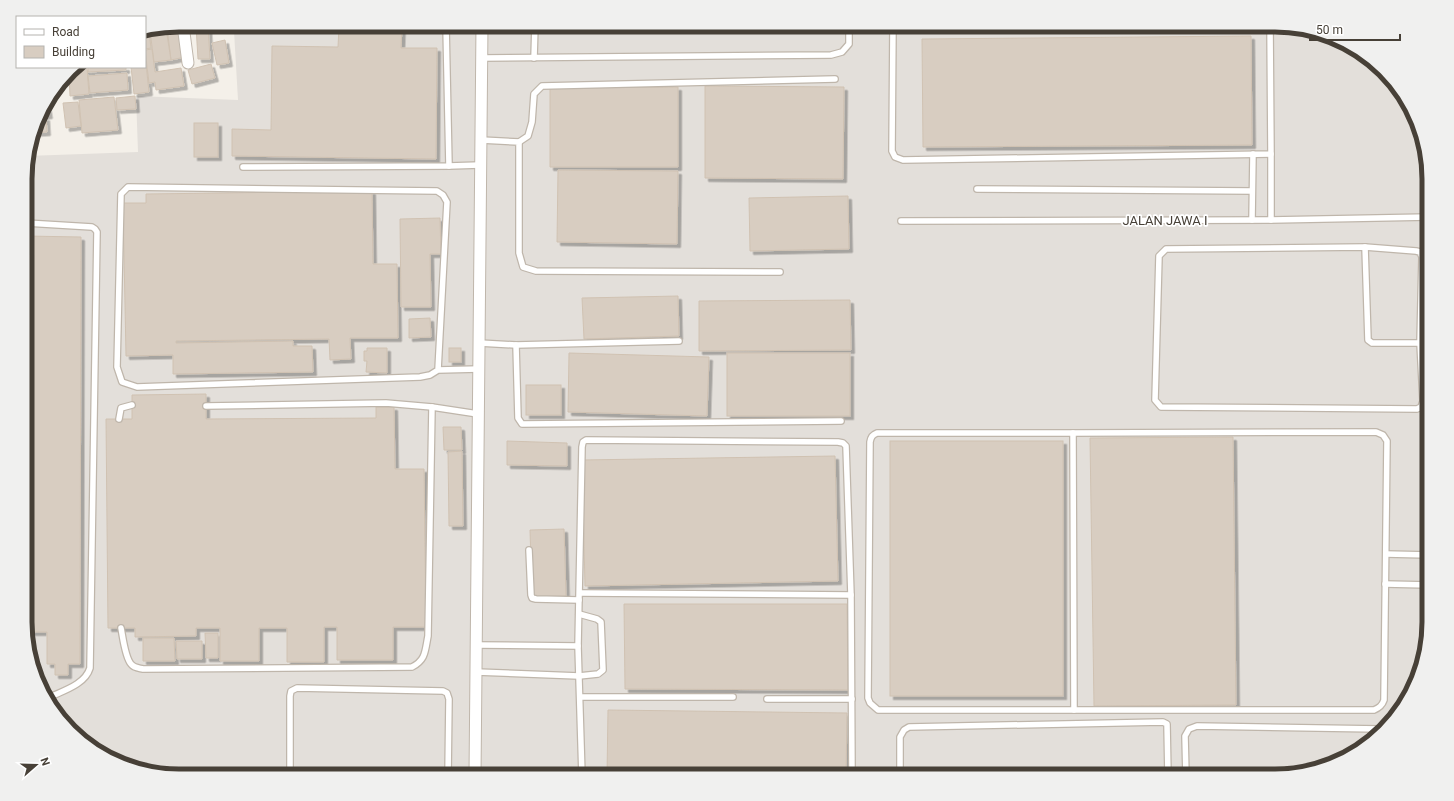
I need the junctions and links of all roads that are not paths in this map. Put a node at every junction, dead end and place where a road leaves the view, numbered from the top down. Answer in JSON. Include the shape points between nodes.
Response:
{"nodes":[{"id":1,"x":184,"y":32,"type":"edge"},
{"id":2,"x":446,"y":32,"type":"edge"},
{"id":3,"x":482,"y":32,"type":"edge"},
{"id":4,"x":535,"y":32,"type":"edge"},
{"id":5,"x":849,"y":32,"type":"edge"},
{"id":6,"x":893,"y":32,"type":"edge"},
{"id":7,"x":1270,"y":32,"type":"edge"},
{"id":8,"x":482,"y":58,"type":"junction"},
{"id":9,"x":534,"y":58,"type":"junction"},
{"id":10,"x":188,"y":62,"type":"dead end"},
{"id":11,"x":835,"y":78,"type":"dead end"},
{"id":12,"x":481,"y":140,"type":"junction"},
{"id":13,"x":519,"y":142,"type":"junction"},
{"id":14,"x":1253,"y":154,"type":"junction"},
{"id":15,"x":1271,"y":154,"type":"junction"},
{"id":16,"x":480,"y":165,"type":"junction"},
{"id":17,"x":449,"y":166,"type":"junction"},
{"id":18,"x":243,"y":167,"type":"dead end"},
{"id":19,"x":977,"y":189,"type":"dead end"},
{"id":20,"x":1252,"y":191,"type":"junction"},
{"id":21,"x":1422,"y":217,"type":"edge"},
{"id":22,"x":1252,"y":220,"type":"junction"},
{"id":23,"x":1271,"y":220,"type":"junction"},
{"id":24,"x":901,"y":221,"type":"dead end"},
{"id":25,"x":32,"y":223,"type":"edge"},
{"id":26,"x":1365,"y":247,"type":"junction"},
{"id":27,"x":780,"y":272,"type":"dead end"},
{"id":28,"x":679,"y":341,"type":"dead end"},
{"id":29,"x":479,"y":343,"type":"junction"},
{"id":30,"x":1420,"y":343,"type":"junction"},
{"id":31,"x":516,"y":345,"type":"junction"},
{"id":32,"x":479,"y":369,"type":"junction"},
{"id":33,"x":438,"y":370,"type":"junction"},
{"id":34,"x":1422,"y":382,"type":"edge"},
{"id":35,"x":1422,"y":404,"type":"edge"},
{"id":36,"x":132,"y":405,"type":"dead end"},
{"id":37,"x":206,"y":406,"type":"dead end"},
{"id":38,"x":432,"y":407,"type":"junction"},
{"id":39,"x":478,"y":414,"type":"junction"},
{"id":40,"x":119,"y":419,"type":"dead end"},
{"id":41,"x":840,"y":421,"type":"dead end"},
{"id":42,"x":1073,"y":433,"type":"junction"},
{"id":43,"x":529,"y":550,"type":"dead end"},
{"id":44,"x":1386,"y":554,"type":"junction"},
{"id":45,"x":1422,"y":555,"type":"edge"},
{"id":46,"x":1385,"y":584,"type":"junction"},
{"id":47,"x":1422,"y":585,"type":"edge"},
{"id":48,"x":580,"y":593,"type":"junction"},
{"id":49,"x":851,"y":595,"type":"junction"},
{"id":50,"x":580,"y":600,"type":"junction"},
{"id":51,"x":579,"y":614,"type":"junction"},
{"id":52,"x":121,"y":628,"type":"dead end"},
{"id":53,"x":476,"y":645,"type":"junction"},
{"id":54,"x":578,"y":646,"type":"junction"},
{"id":55,"x":476,"y":672,"type":"junction"},
{"id":56,"x":579,"y":676,"type":"junction"},
{"id":57,"x":52,"y":696,"type":"edge"},
{"id":58,"x":580,"y":697,"type":"junction"},
{"id":59,"x":733,"y":697,"type":"dead end"},
{"id":60,"x":767,"y":699,"type":"dead end"},
{"id":61,"x":852,"y":699,"type":"junction"},
{"id":62,"x":1074,"y":710,"type":"junction"},
{"id":63,"x":1376,"y":729,"type":"edge"},
{"id":64,"x":290,"y":769,"type":"edge"},
{"id":65,"x":448,"y":769,"type":"edge"},
{"id":66,"x":475,"y":769,"type":"edge"},
{"id":67,"x":582,"y":769,"type":"edge"},
{"id":68,"x":852,"y":769,"type":"edge"},
{"id":69,"x":900,"y":769,"type":"edge"},
{"id":70,"x":1168,"y":769,"type":"edge"},
{"id":71,"x":1186,"y":769,"type":"edge"}],
"edges":[{"from":1,"to":10,"type":"street"},
{"from":2,"to":17,"type":"lane"},
{"from":3,"to":8,"type":"street"},
{"from":4,"to":9,"type":"lane"},
{"from":5,"to":9,"type":"lane","via":[[849,44],[842,52],[831,55]]},
{"from":6,"to":14,"type":"lane","via":[[892,151],[895,157],[903,160]]},
{"from":7,"to":15,"type":"lane"},
{"from":8,"to":9,"type":"lane"},
{"from":8,"to":12,"type":"street"},
{"from":11,"to":13,"type":"lane","via":[[542,86],[534,94],[528,136]]},
{"from":12,"to":13,"type":"lane"},
{"from":12,"to":16,"type":"street"},
{"from":13,"to":27,"type":"lane","via":[[519,253],[523,266],[536,271]]},
{"from":14,"to":15,"type":"lane"},
{"from":14,"to":20,"type":"lane"},
{"from":15,"to":23,"type":"lane"},
{"from":16,"to":17,"type":"lane"},
{"from":16,"to":29,"type":"street"},
{"from":17,"to":18,"type":"lane"},
{"from":19,"to":20,"type":"lane"},
{"from":20,"to":22,"type":"lane"},
{"from":21,"to":23,"type":"lane","name":"JALAN JAWA I"},
{"from":22,"to":23,"type":"lane","name":"JALAN JAWA I"},
{"from":22,"to":24,"type":"lane","name":"JALAN JAWA I"},
{"from":25,"to":57,"type":"lane","via":[[92,227],[97,232],[90,668],[82,681]]},
{"from":26,"to":30,"type":"lane","via":[[1368,340],[1372,343]]},
{"from":26,"to":30,"type":"lane","via":[[1420,252]]},
{"from":26,"to":35,"type":"lane","via":[[1163,251],[1159,256],[1155,400],[1161,407],[1417,409]]},
{"from":28,"to":31,"type":"lane"},
{"from":29,"to":31,"type":"lane"},
{"from":29,"to":32,"type":"street"},
{"from":30,"to":34,"type":"lane"},
{"from":31,"to":41,"type":"lane","via":[[518,418],[522,424]]},
{"from":32,"to":33,"type":"lane"},
{"from":32,"to":39,"type":"street"},
{"from":33,"to":33,"type":"lane","via":[[420,377],[137,386],[122,382],[116,367],[121,194],[128,187],[437,191],[447,202]]},
{"from":36,"to":40,"type":"lane","via":[[121,408]]},
{"from":37,"to":38,"type":"lane","via":[[386,403]]},
{"from":38,"to":39,"type":"lane"},
{"from":38,"to":52,"type":"lane","via":[[428,636],[424,655],[419,663],[412,667],[143,669],[136,668],[128,659]]},
{"from":39,"to":53,"type":"street"},
{"from":42,"to":44,"type":"lane","via":[[1376,432],[1383,435],[1387,441]]},
{"from":42,"to":62,"type":"lane"},
{"from":42,"to":62,"type":"lane","via":[[877,433],[872,436],[868,698],[878,710]]},
{"from":43,"to":50,"type":"lane","via":[[532,598]]},
{"from":44,"to":45,"type":"lane"},
{"from":44,"to":46,"type":"lane"},
{"from":46,"to":47,"type":"lane"},
{"from":46,"to":62,"type":"lane","via":[[1384,700],[1383,705],[1374,710]]},
{"from":48,"to":49,"type":"lane"},
{"from":48,"to":49,"type":"lane","via":[[582,447],[584,440],[594,440],[843,444],[848,450]]},
{"from":48,"to":50,"type":"lane"},
{"from":49,"to":61,"type":"lane"},
{"from":50,"to":51,"type":"lane"},
{"from":51,"to":54,"type":"lane"},
{"from":51,"to":56,"type":"lane","via":[[601,622],[603,670],[598,674]]},
{"from":53,"to":54,"type":"lane"},
{"from":53,"to":55,"type":"street"},
{"from":54,"to":56,"type":"lane"},
{"from":55,"to":56,"type":"lane"},
{"from":55,"to":66,"type":"street"},
{"from":56,"to":58,"type":"lane"},
{"from":58,"to":59,"type":"lane"},
{"from":58,"to":67,"type":"lane"},
{"from":60,"to":61,"type":"lane"},
{"from":61,"to":68,"type":"lane"},
{"from":63,"to":71,"type":"lane","via":[[1197,726],[1189,729],[1185,736]]},
{"from":64,"to":65,"type":"lane","via":[[290,696],[291,691],[297,688],[447,693]]},
{"from":69,"to":70,"type":"lane","via":[[900,737],[909,727],[1162,722],[1167,724]]}]}
